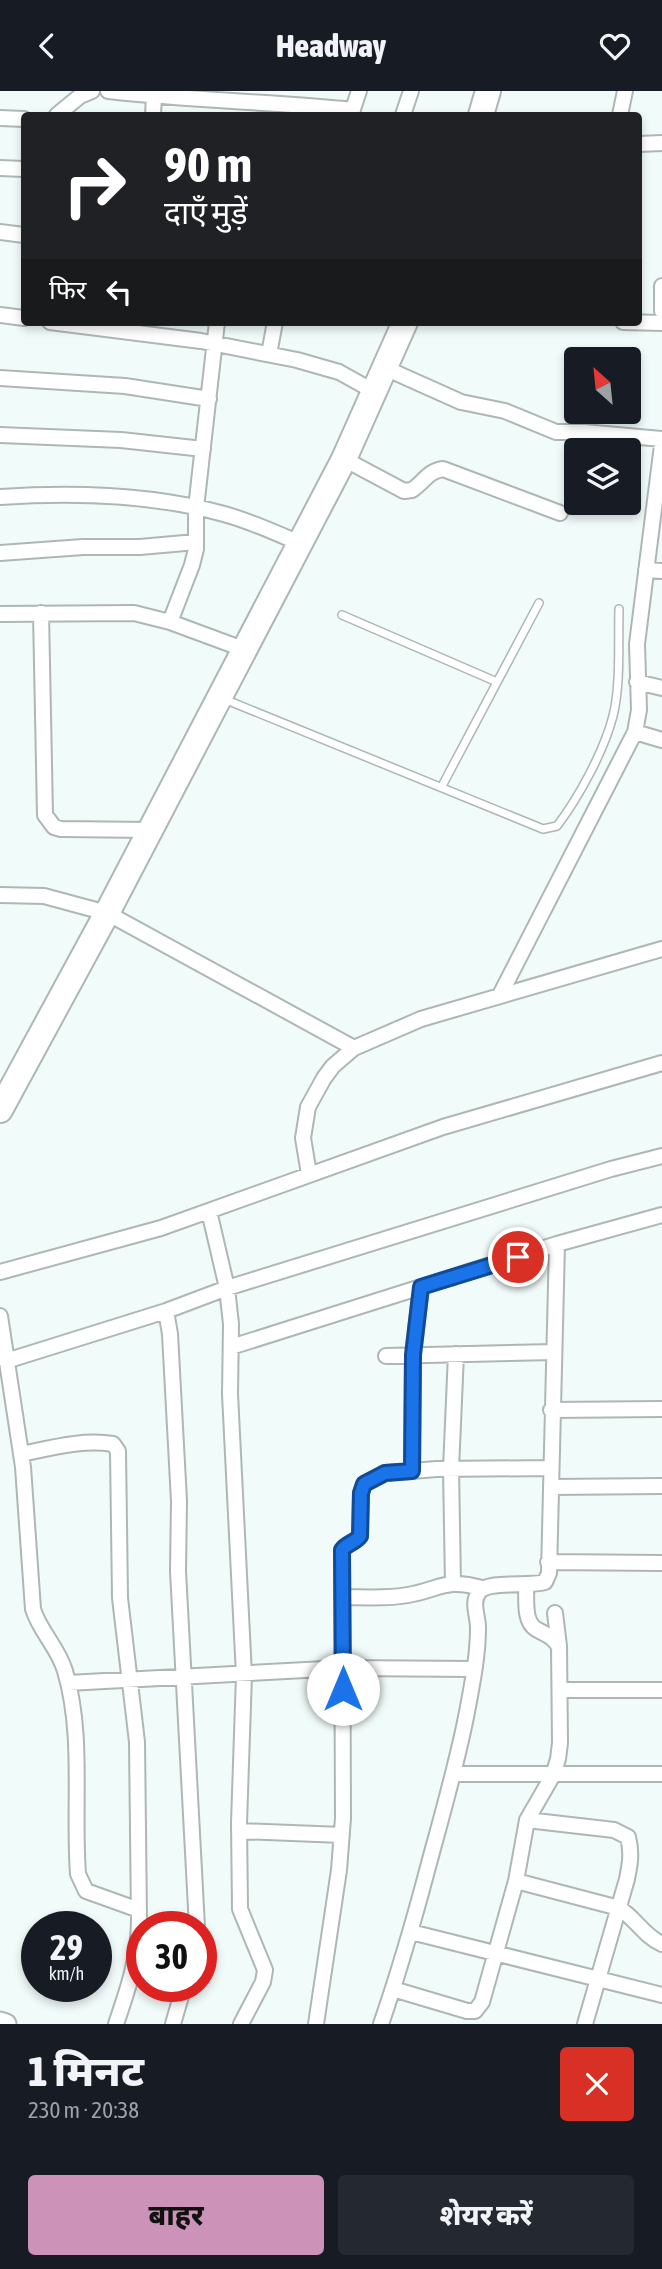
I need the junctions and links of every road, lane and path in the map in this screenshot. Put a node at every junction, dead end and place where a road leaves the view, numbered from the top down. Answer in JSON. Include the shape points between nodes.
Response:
{"nodes":[{"id":1,"x":92,"y":91,"type":"edge"},
{"id":2,"x":108,"y":91,"type":"edge"},
{"id":3,"x":359,"y":91,"type":"edge"},
{"id":4,"x":411,"y":91,"type":"edge"},
{"id":5,"x":488,"y":91,"type":"edge"},
{"id":6,"x":625,"y":91,"type":"edge"},
{"id":7,"x":154,"y":96,"type":"junction"},
{"id":8,"x":61,"y":112,"type":"edge"},
{"id":9,"x":153,"y":112,"type":"edge"},
{"id":10,"x":344,"y":112,"type":"edge"},
{"id":11,"x":352,"y":112,"type":"edge"},
{"id":12,"x":404,"y":112,"type":"edge"},
{"id":13,"x":482,"y":112,"type":"edge"},
{"id":14,"x":621,"y":112,"type":"edge"},
{"id":15,"x":0,"y":118,"type":"edge"},
{"id":16,"x":21,"y":119,"type":"edge"},
{"id":17,"x":662,"y":143,"type":"edge"},
{"id":18,"x":642,"y":144,"type":"edge"},
{"id":19,"x":0,"y":168,"type":"edge"},
{"id":20,"x":21,"y":169,"type":"edge"},
{"id":21,"x":0,"y":232,"type":"edge"},
{"id":22,"x":21,"y":235,"type":"edge"},
{"id":23,"x":662,"y":286,"type":"edge"},
{"id":24,"x":662,"y":311,"type":"edge"},
{"id":25,"x":0,"y":315,"type":"edge"},
{"id":26,"x":21,"y":318,"type":"edge"},
{"id":27,"x":642,"y":322,"type":"edge"},
{"id":28,"x":662,"y":323,"type":"edge"},
{"id":29,"x":216,"y":326,"type":"edge"},
{"id":30,"x":274,"y":326,"type":"edge"},
{"id":31,"x":403,"y":326,"type":"edge"},
{"id":32,"x":128,"y":327,"type":"edge"},
{"id":33,"x":214,"y":344,"type":"junction"},
{"id":34,"x":269,"y":354,"type":"junction"},
{"id":35,"x":385,"y":368,"type":"junction"},
{"id":36,"x":0,"y":378,"type":"edge"},
{"id":37,"x":375,"y":392,"type":"junction"},
{"id":38,"x":209,"y":399,"type":"junction"},
{"id":39,"x":0,"y":435,"type":"edge"},
{"id":40,"x":662,"y":439,"type":"edge"},
{"id":41,"x":662,"y":445,"type":"edge"},
{"id":42,"x":203,"y":449,"type":"junction"},
{"id":43,"x":344,"y":459,"type":"junction"},
{"id":44,"x":0,"y":497,"type":"edge"},
{"id":45,"x":197,"y":508,"type":"junction"},
{"id":46,"x":560,"y":513,"type":"dead end"},
{"id":47,"x":196,"y":543,"type":"junction"},
{"id":48,"x":299,"y":543,"type":"junction"},
{"id":49,"x":0,"y":553,"type":"edge"},
{"id":50,"x":646,"y":570,"type":"junction"},
{"id":51,"x":662,"y":571,"type":"edge"},
{"id":52,"x":539,"y":603,"type":"dead end"},
{"id":53,"x":618,"y":609,"type":"dead end"},
{"id":54,"x":41,"y":613,"type":"junction"},
{"id":55,"x":0,"y":614,"type":"edge"},
{"id":56,"x":342,"y":615,"type":"dead end"},
{"id":57,"x":170,"y":622,"type":"junction"},
{"id":58,"x":243,"y":649,"type":"junction"},
{"id":59,"x":497,"y":682,"type":"junction"},
{"id":60,"x":637,"y":682,"type":"junction"},
{"id":61,"x":662,"y":688,"type":"edge"},
{"id":62,"x":220,"y":697,"type":"junction"},
{"id":63,"x":635,"y":731,"type":"junction"},
{"id":64,"x":662,"y":740,"type":"edge"},
{"id":65,"x":442,"y":786,"type":"junction"},
{"id":66,"x":149,"y":830,"type":"junction"},
{"id":67,"x":0,"y":895,"type":"edge"},
{"id":68,"x":107,"y":913,"type":"junction"},
{"id":69,"x":662,"y":949,"type":"edge"},
{"id":70,"x":500,"y":995,"type":"junction"},
{"id":71,"x":354,"y":1048,"type":"junction"},
{"id":72,"x":662,"y":1063,"type":"edge"},
{"id":73,"x":0,"y":1110,"type":"edge"},
{"id":74,"x":662,"y":1156,"type":"edge"},
{"id":75,"x":309,"y":1174,"type":"junction"},
{"id":76,"x":209,"y":1211,"type":"junction"},
{"id":77,"x":662,"y":1215,"type":"edge"},
{"id":78,"x":556,"y":1244,"type":"junction"},
{"id":79,"x":0,"y":1272,"type":"edge"},
{"id":80,"x":227,"y":1287,"type":"junction"},
{"id":81,"x":421,"y":1287,"type":"junction"},
{"id":82,"x":166,"y":1311,"type":"junction"},
{"id":83,"x":0,"y":1316,"type":"edge"},
{"id":84,"x":231,"y":1347,"type":"junction"},
{"id":85,"x":554,"y":1352,"type":"junction"},
{"id":86,"x":456,"y":1354,"type":"junction"},
{"id":87,"x":413,"y":1355,"type":"junction"},
{"id":88,"x":386,"y":1356,"type":"dead end"},
{"id":89,"x":6,"y":1361,"type":"junction"},
{"id":90,"x":662,"y":1409,"type":"edge"},
{"id":91,"x":551,"y":1410,"type":"junction"},
{"id":92,"x":21,"y":1454,"type":"junction"},
{"id":93,"x":551,"y":1468,"type":"junction"},
{"id":94,"x":451,"y":1469,"type":"junction"},
{"id":95,"x":412,"y":1471,"type":"junction"},
{"id":96,"x":662,"y":1486,"type":"edge"},
{"id":97,"x":551,"y":1487,"type":"junction"},
{"id":98,"x":548,"y":1562,"type":"junction"},
{"id":99,"x":662,"y":1563,"type":"edge"},
{"id":100,"x":453,"y":1584,"type":"junction"},
{"id":101,"x":526,"y":1585,"type":"junction"},
{"id":102,"x":482,"y":1588,"type":"junction"},
{"id":103,"x":342,"y":1597,"type":"junction"},
{"id":104,"x":555,"y":1613,"type":"dead end"},
{"id":105,"x":559,"y":1647,"type":"junction"},
{"id":106,"x":343,"y":1668,"type":"junction"},
{"id":107,"x":474,"y":1669,"type":"junction"},
{"id":108,"x":244,"y":1675,"type":"junction"},
{"id":109,"x":184,"y":1677,"type":"junction"},
{"id":110,"x":130,"y":1679,"type":"junction"},
{"id":111,"x":68,"y":1683,"type":"junction"},
{"id":112,"x":560,"y":1690,"type":"junction"},
{"id":113,"x":662,"y":1690,"type":"edge"},
{"id":114,"x":453,"y":1773,"type":"junction"},
{"id":115,"x":553,"y":1775,"type":"junction"},
{"id":116,"x":662,"y":1775,"type":"edge"},
{"id":117,"x":527,"y":1820,"type":"junction"},
{"id":118,"x":239,"y":1831,"type":"junction"},
{"id":119,"x":342,"y":1835,"type":"junction"},
{"id":120,"x":516,"y":1881,"type":"junction"},
{"id":121,"x":619,"y":1908,"type":"junction"},
{"id":122,"x":139,"y":1910,"type":"junction"},
{"id":123,"x":196,"y":1911,"type":"edge"},
{"id":124,"x":411,"y":1932,"type":"junction"},
{"id":125,"x":662,"y":1944,"type":"edge"},
{"id":126,"x":495,"y":1955,"type":"junction"},
{"id":127,"x":598,"y":1979,"type":"junction"},
{"id":128,"x":393,"y":1989,"type":"junction"},
{"id":129,"x":662,"y":1995,"type":"edge"},
{"id":130,"x":179,"y":2002,"type":"edge"},
{"id":131,"x":0,"y":2022,"type":"edge"},
{"id":132,"x":6,"y":2024,"type":"edge"},
{"id":133,"x":116,"y":2024,"type":"edge"},
{"id":134,"x":173,"y":2024,"type":"edge"},
{"id":135,"x":241,"y":2024,"type":"edge"},
{"id":136,"x":316,"y":2024,"type":"edge"},
{"id":137,"x":381,"y":2024,"type":"edge"},
{"id":138,"x":585,"y":2024,"type":"edge"}],
"edges":[{"from":1,"to":8,"type":"street"},
{"from":2,"to":7,"type":"street"},
{"from":3,"to":11,"type":"street"},
{"from":4,"to":12,"type":"street"},
{"from":5,"to":13,"type":"highway"},
{"from":6,"to":14,"type":"street"},
{"from":7,"to":9,"type":"street"},
{"from":7,"to":10,"type":"street"},
{"from":15,"to":16,"type":"street"},
{"from":17,"to":18,"type":"street"},
{"from":19,"to":20,"type":"street"},
{"from":21,"to":22,"type":"street"},
{"from":23,"to":24,"type":"street"},
{"from":25,"to":26,"type":"street"},
{"from":27,"to":28,"type":"street"},
{"from":29,"to":33,"type":"street"},
{"from":30,"to":34,"type":"street"},
{"from":31,"to":35,"type":"highway"},
{"from":32,"to":33,"type":"street"},
{"from":33,"to":34,"type":"street"},
{"from":33,"to":38,"type":"street"},
{"from":34,"to":37,"type":"street","via":[[326,367]]},
{"from":35,"to":37,"type":"highway"},
{"from":35,"to":40,"type":"street","via":[[461,401],[505,411],[556,432]]},
{"from":36,"to":38,"type":"street","via":[[125,386]]},
{"from":37,"to":43,"type":"highway"},
{"from":38,"to":42,"type":"street"},
{"from":39,"to":42,"type":"street"},
{"from":41,"to":50,"type":"street"},
{"from":42,"to":45,"type":"street"},
{"from":43,"to":46,"type":"street","via":[[404,491],[412,490],[434,470],[443,469]]},
{"from":43,"to":48,"type":"highway"},
{"from":44,"to":45,"type":"street","via":[[134,498]]},
{"from":45,"to":47,"type":"street"},
{"from":45,"to":48,"type":"street","via":[[243,520]]},
{"from":47,"to":49,"type":"street"},
{"from":47,"to":57,"type":"street"},
{"from":48,"to":58,"type":"highway"},
{"from":50,"to":51,"type":"street"},
{"from":50,"to":60,"type":"street"},
{"from":52,"to":59,"type":"lane"},
{"from":53,"to":65,"type":"lane","via":[[614,713],[599,752],[557,826],[543,829]]},
{"from":54,"to":55,"type":"street"},
{"from":54,"to":57,"type":"street","via":[[134,613]]},
{"from":54,"to":66,"type":"street","via":[[44,815],[61,829]]},
{"from":56,"to":59,"type":"lane"},
{"from":57,"to":58,"type":"street"},
{"from":58,"to":62,"type":"highway"},
{"from":59,"to":65,"type":"lane"},
{"from":60,"to":61,"type":"street"},
{"from":60,"to":63,"type":"street"},
{"from":62,"to":65,"type":"lane"},
{"from":62,"to":66,"type":"highway"},
{"from":63,"to":64,"type":"street"},
{"from":63,"to":70,"type":"street"},
{"from":66,"to":68,"type":"highway"},
{"from":67,"to":68,"type":"street","via":[[44,896]]},
{"from":68,"to":71,"type":"street"},
{"from":68,"to":73,"type":"highway"},
{"from":69,"to":70,"type":"street"},
{"from":70,"to":71,"type":"street","via":[[400,1027]]},
{"from":71,"to":75,"type":"street","via":[[333,1066],[308,1107],[303,1138]]},
{"from":72,"to":75,"type":"street","via":[[493,1111]]},
{"from":74,"to":80,"type":"street"},
{"from":75,"to":76,"type":"street"},
{"from":76,"to":79,"type":"street","via":[[126,1239]]},
{"from":76,"to":80,"type":"street"},
{"from":77,"to":78,"type":"street"},
{"from":78,"to":81,"type":"street"},
{"from":78,"to":85,"type":"street"},
{"from":80,"to":82,"type":"street"},
{"from":80,"to":84,"type":"street"},
{"from":81,"to":84,"type":"street"},
{"from":81,"to":87,"type":"street"},
{"from":82,"to":89,"type":"street"},
{"from":82,"to":109,"type":"street","via":[[179,1501],[177,1560]]},
{"from":83,"to":89,"type":"street"},
{"from":84,"to":108,"type":"street"},
{"from":85,"to":86,"type":"street"},
{"from":85,"to":91,"type":"street"},
{"from":86,"to":87,"type":"street"},
{"from":86,"to":94,"type":"street"},
{"from":87,"to":88,"type":"street"},
{"from":87,"to":95,"type":"street"},
{"from":89,"to":92,"type":"street"},
{"from":90,"to":91,"type":"street"},
{"from":91,"to":93,"type":"street"},
{"from":92,"to":110,"type":"street","via":[[101,1442],[113,1444],[118,1451],[120,1598]]},
{"from":92,"to":111,"type":"street","via":[[33,1609],[59,1655]]},
{"from":93,"to":94,"type":"street"},
{"from":93,"to":97,"type":"street"},
{"from":94,"to":95,"type":"street"},
{"from":94,"to":100,"type":"street"},
{"from":95,"to":103,"type":"street","via":[[385,1473],[364,1484],[360,1536],[342,1550]]},
{"from":96,"to":97,"type":"street"},
{"from":97,"to":98,"type":"street"},
{"from":98,"to":99,"type":"street"},
{"from":98,"to":101,"type":"street","via":[[545,1582]]},
{"from":100,"to":102,"type":"street"},
{"from":100,"to":103,"type":"street","via":[[405,1596]]},
{"from":101,"to":102,"type":"street"},
{"from":101,"to":105,"type":"street","via":[[529,1622]]},
{"from":102,"to":107,"type":"street","via":[[474,1603],[478,1627]]},
{"from":103,"to":106,"type":"street"},
{"from":104,"to":105,"type":"street"},
{"from":105,"to":112,"type":"street"},
{"from":106,"to":107,"type":"street"},
{"from":106,"to":108,"type":"street"},
{"from":106,"to":119,"type":"street"},
{"from":107,"to":114,"type":"street"},
{"from":108,"to":109,"type":"street"},
{"from":108,"to":118,"type":"street"},
{"from":109,"to":110,"type":"street"},
{"from":109,"to":123,"type":"street"},
{"from":110,"to":111,"type":"street"},
{"from":110,"to":122,"type":"street","via":[[137,1742]]},
{"from":111,"to":122,"type":"street","via":[[81,1884],[92,1894]]},
{"from":112,"to":113,"type":"street"},
{"from":112,"to":115,"type":"street","via":[[560,1743]]},
{"from":114,"to":115,"type":"street"},
{"from":114,"to":124,"type":"street"},
{"from":115,"to":116,"type":"street"},
{"from":115,"to":117,"type":"street"},
{"from":117,"to":120,"type":"street"},
{"from":117,"to":121,"type":"street","via":[[614,1830],[628,1837],[631,1857]]},
{"from":118,"to":119,"type":"street"},
{"from":118,"to":135,"type":"street","via":[[240,1909],[265,1970]]},
{"from":119,"to":136,"type":"street"},
{"from":120,"to":121,"type":"street"},
{"from":120,"to":126,"type":"street"},
{"from":121,"to":125,"type":"street"},
{"from":121,"to":127,"type":"street"},
{"from":122,"to":133,"type":"street","via":[[135,1963]]},
{"from":124,"to":126,"type":"street"},
{"from":124,"to":128,"type":"street"},
{"from":126,"to":127,"type":"street"},
{"from":126,"to":128,"type":"street","via":[[482,2002],[475,2011]]},
{"from":127,"to":129,"type":"street"},
{"from":127,"to":138,"type":"street"},
{"from":128,"to":137,"type":"street"},
{"from":130,"to":134,"type":"street"},
{"from":131,"to":132,"type":"street"}]}
